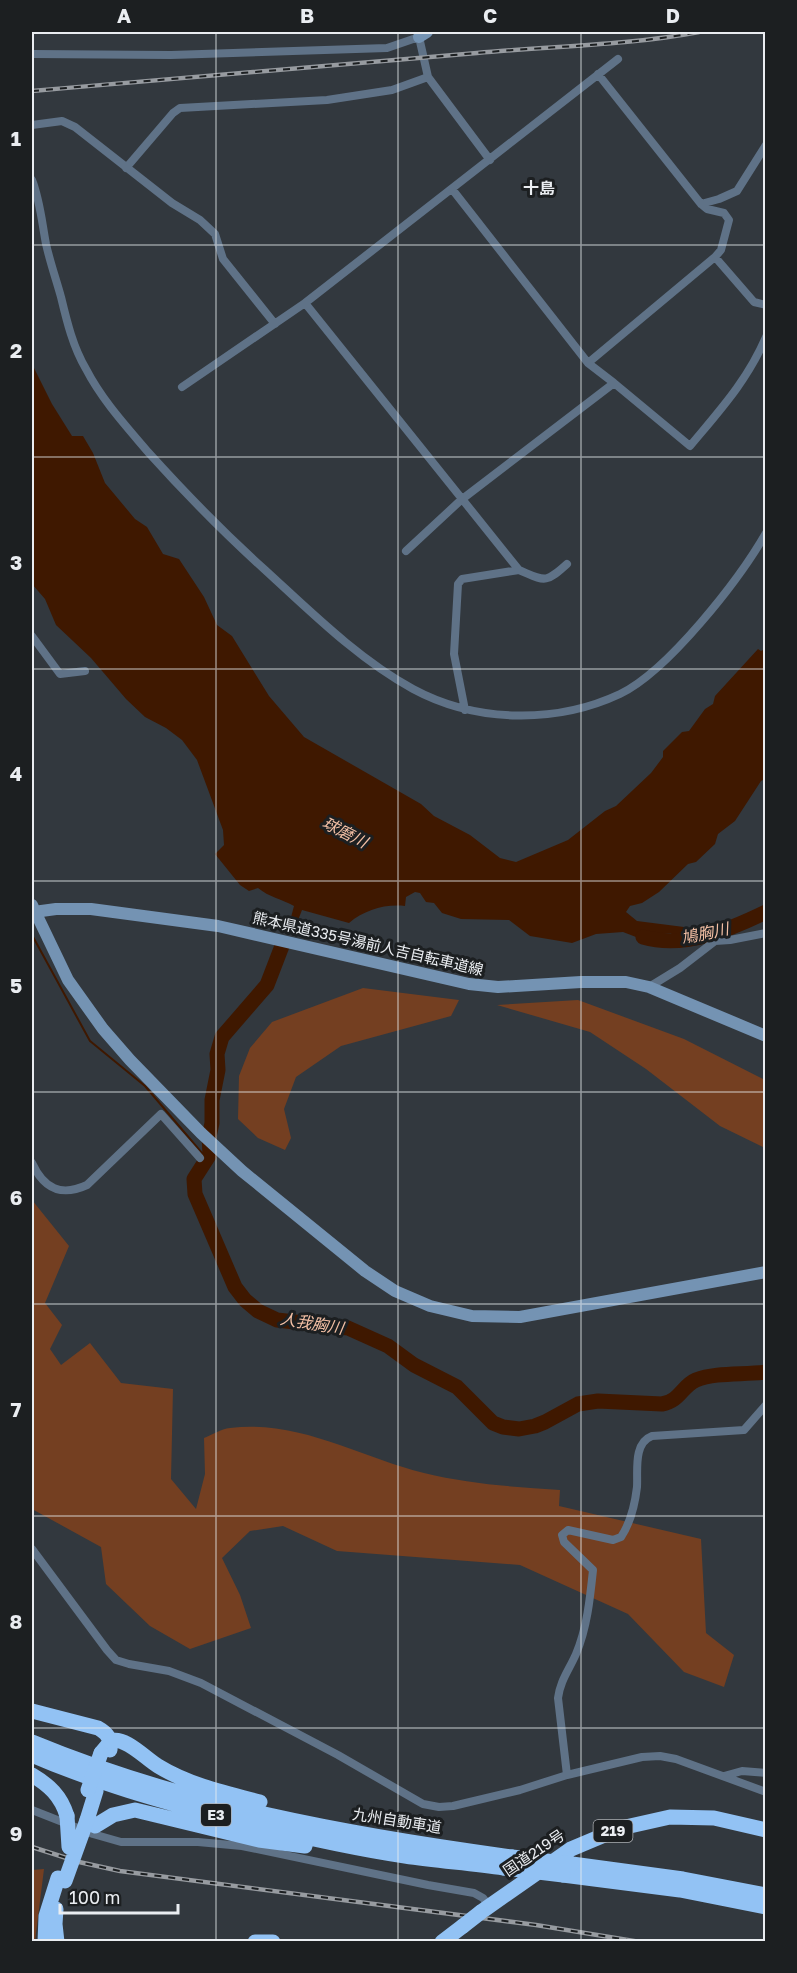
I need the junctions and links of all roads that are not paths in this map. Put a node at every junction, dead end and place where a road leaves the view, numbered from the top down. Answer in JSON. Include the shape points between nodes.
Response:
{"nodes":[{"id":1,"x":423,"y":34,"type":"edge"},
{"id":2,"x":32,"y":54,"type":"edge"},
{"id":3,"x":618,"y":59,"type":"dead end"},
{"id":4,"x":598,"y":74,"type":"junction"},
{"id":5,"x":428,"y":77,"type":"junction"},
{"id":6,"x":32,"y":125,"type":"edge"},
{"id":7,"x":765,"y":145,"type":"edge"},
{"id":8,"x":490,"y":160,"type":"junction"},
{"id":9,"x":126,"y":168,"type":"junction"},
{"id":10,"x":32,"y":180,"type":"edge"},
{"id":11,"x":452,"y":189,"type":"junction"},
{"id":12,"x":701,"y":204,"type":"junction"},
{"id":13,"x":715,"y":257,"type":"junction"},
{"id":14,"x":305,"y":303,"type":"junction"},
{"id":15,"x":765,"y":305,"type":"edge"},
{"id":16,"x":275,"y":324,"type":"junction"},
{"id":17,"x":765,"y":337,"type":"edge"},
{"id":18,"x":588,"y":363,"type":"junction"},
{"id":19,"x":614,"y":383,"type":"junction"},
{"id":20,"x":182,"y":387,"type":"dead end"},
{"id":21,"x":461,"y":500,"type":"junction"},
{"id":22,"x":765,"y":533,"type":"edge"},
{"id":23,"x":406,"y":551,"type":"dead end"},
{"id":24,"x":567,"y":564,"type":"dead end"},
{"id":25,"x":519,"y":570,"type":"junction"},
{"id":26,"x":32,"y":636,"type":"edge"},
{"id":27,"x":85,"y":670,"type":"dead end"},
{"id":28,"x":465,"y":710,"type":"junction"},
{"id":29,"x":32,"y":910,"type":"edge"},
{"id":30,"x":765,"y":933,"type":"edge"},
{"id":31,"x":649,"y":987,"type":"junction"},
{"id":32,"x":765,"y":1036,"type":"edge"},
{"id":33,"x":200,"y":1158,"type":"dead end"},
{"id":34,"x":32,"y":1163,"type":"edge"},
{"id":35,"x":765,"y":1272,"type":"edge"},
{"id":36,"x":765,"y":1405,"type":"edge"},
{"id":37,"x":32,"y":1550,"type":"edge"},
{"id":38,"x":32,"y":1711,"type":"edge"},
{"id":39,"x":32,"y":1742,"type":"edge"},
{"id":40,"x":107,"y":1750,"type":"junction"},
{"id":41,"x":32,"y":1755,"type":"edge"},
{"id":42,"x":765,"y":1773,"type":"edge"},
{"id":43,"x":32,"y":1775,"type":"edge"},
{"id":44,"x":567,"y":1775,"type":"junction"},
{"id":45,"x":724,"y":1776,"type":"junction"},
{"id":46,"x":765,"y":1792,"type":"edge"},
{"id":47,"x":32,"y":1810,"type":"edge"},
{"id":48,"x":82,"y":1820,"type":"junction"},
{"id":49,"x":339,"y":1829,"type":"junction"},
{"id":50,"x":765,"y":1830,"type":"edge"},
{"id":51,"x":406,"y":1856,"type":"junction"},
{"id":52,"x":508,"y":1862,"type":"junction"},
{"id":53,"x":567,"y":1870,"type":"junction"},
{"id":54,"x":61,"y":1879,"type":"junction"},
{"id":55,"x":765,"y":1895,"type":"edge"},
{"id":56,"x":765,"y":1907,"type":"edge"},
{"id":57,"x":485,"y":1909,"type":"junction"},
{"id":58,"x":45,"y":1941,"type":"edge"},
{"id":59,"x":57,"y":1941,"type":"edge"},
{"id":60,"x":255,"y":1941,"type":"edge"},
{"id":61,"x":273,"y":1941,"type":"edge"},
{"id":62,"x":442,"y":1941,"type":"edge"}],
"edges":[{"from":1,"to":2,"type":"street","via":[[387,48],[171,56]]},
{"from":1,"to":5,"type":"street"},
{"from":3,"to":4,"type":"street"},
{"from":4,"to":8,"type":"street"},
{"from":4,"to":12,"type":"street"},
{"from":5,"to":8,"type":"street"},
{"from":5,"to":9,"type":"street","via":[[392,90],[327,100],[180,108]]},
{"from":6,"to":9,"type":"street","via":[[62,121],[93,140]]},
{"from":7,"to":12,"type":"street","via":[[737,191]]},
{"from":8,"to":11,"type":"street"},
{"from":9,"to":16,"type":"street","via":[[215,234],[224,260]]},
{"from":10,"to":28,"type":"street","via":[[73,340],[87,373],[129,430],[228,537],[313,614],[413,688]]},
{"from":11,"to":14,"type":"street"},
{"from":11,"to":18,"type":"street"},
{"from":12,"to":13,"type":"street","via":[[724,213],[729,220],[721,250]]},
{"from":13,"to":15,"type":"street","via":[[754,302]]},
{"from":13,"to":18,"type":"street"},
{"from":14,"to":16,"type":"street"},
{"from":14,"to":21,"type":"street"},
{"from":16,"to":20,"type":"street"},
{"from":17,"to":19,"type":"street","via":[[736,392],[690,446]]},
{"from":18,"to":19,"type":"street"},
{"from":19,"to":21,"type":"street"},
{"from":21,"to":23,"type":"street"},
{"from":21,"to":25,"type":"street"},
{"from":22,"to":28,"type":"street","via":[[752,557],[669,656],[621,693],[590,705],[543,714],[518,716]]},
{"from":24,"to":25,"type":"street","via":[[542,580]]},
{"from":25,"to":28,"type":"street","via":[[462,579],[458,584],[454,654]]},
{"from":26,"to":27,"type":"street","via":[[60,674]]},
{"from":29,"to":31,"type":"street","name":"熊本県道335号湯前人吉自転車道線","via":[[91,909],[218,926],[470,984],[498,987],[609,981]]},
{"from":29,"to":35,"type":"street","via":[[84,1005],[170,1103],[243,1171],[395,1291],[430,1306],[472,1316],[520,1317]]},
{"from":30,"to":31,"type":"street","via":[[715,940]]},
{"from":31,"to":32,"type":"street","name":"熊本県道335号湯前人吉自転車道線"},
{"from":33,"to":34,"type":"street","via":[[161,1114],[87,1185],[75,1190],[53,1189]]},
{"from":36,"to":44,"type":"street","via":[[744,1430],[646,1438],[638,1457],[632,1514],[621,1537],[613,1540],[568,1530],[562,1535],[564,1542],[593,1570],[589,1608],[558,1698]]},
{"from":37,"to":44,"type":"street","via":[[116,1659],[201,1683],[423,1804],[453,1806]]},
{"from":38,"to":40,"type":"highway","via":[[98,1728],[105,1732]]},
{"from":39,"to":49,"type":"highway","name":"九州自動車道","number":"E3","via":[[189,1796]]},
{"from":40,"to":48,"type":"highway","bridge":true},
{"from":40,"to":49,"type":"highway","via":[[121,1740],[175,1776],[196,1785]]},
{"from":41,"to":51,"type":"highway","name":"九州自動車道","number":"E3","via":[[183,1807],[333,1844]]},
{"from":42,"to":45,"type":"street","via":[[742,1771]]},
{"from":43,"to":48,"type":"highway","via":[[51,1788]]},
{"from":44,"to":45,"type":"street","via":[[660,1756]]},
{"from":45,"to":46,"type":"street"},
{"from":47,"to":57,"type":"street","via":[[121,1842],[242,1846],[474,1893],[483,1898]]},
{"from":48,"to":51,"type":"highway","via":[[135,1810],[260,1840]]},
{"from":48,"to":54,"type":"highway"},
{"from":49,"to":52,"type":"highway","name":"九州自動車道","number":"E3"},
{"from":50,"to":57,"type":"highway","name":"国道219号","number":"219","via":[[714,1818],[670,1818],[621,1828],[571,1848]]},
{"from":51,"to":52,"type":"highway","name":"九州自動車道","number":"E3"},
{"from":52,"to":53,"type":"highway","name":"九州自動車道","number":"E3","bridge":true},
{"from":53,"to":55,"type":"highway","name":"九州自動車道","number":"E3","via":[[683,1879]]},
{"from":53,"to":56,"type":"highway","name":"九州自動車道","number":"E3"},
{"from":54,"to":58,"type":"highway","via":[[46,1916]]},
{"from":54,"to":59,"type":"highway","via":[[54,1924]]},
{"from":57,"to":62,"type":"highway","name":"国道219号","number":"219","bridge":true},
{"from":60,"to":61,"type":"highway"}]}
